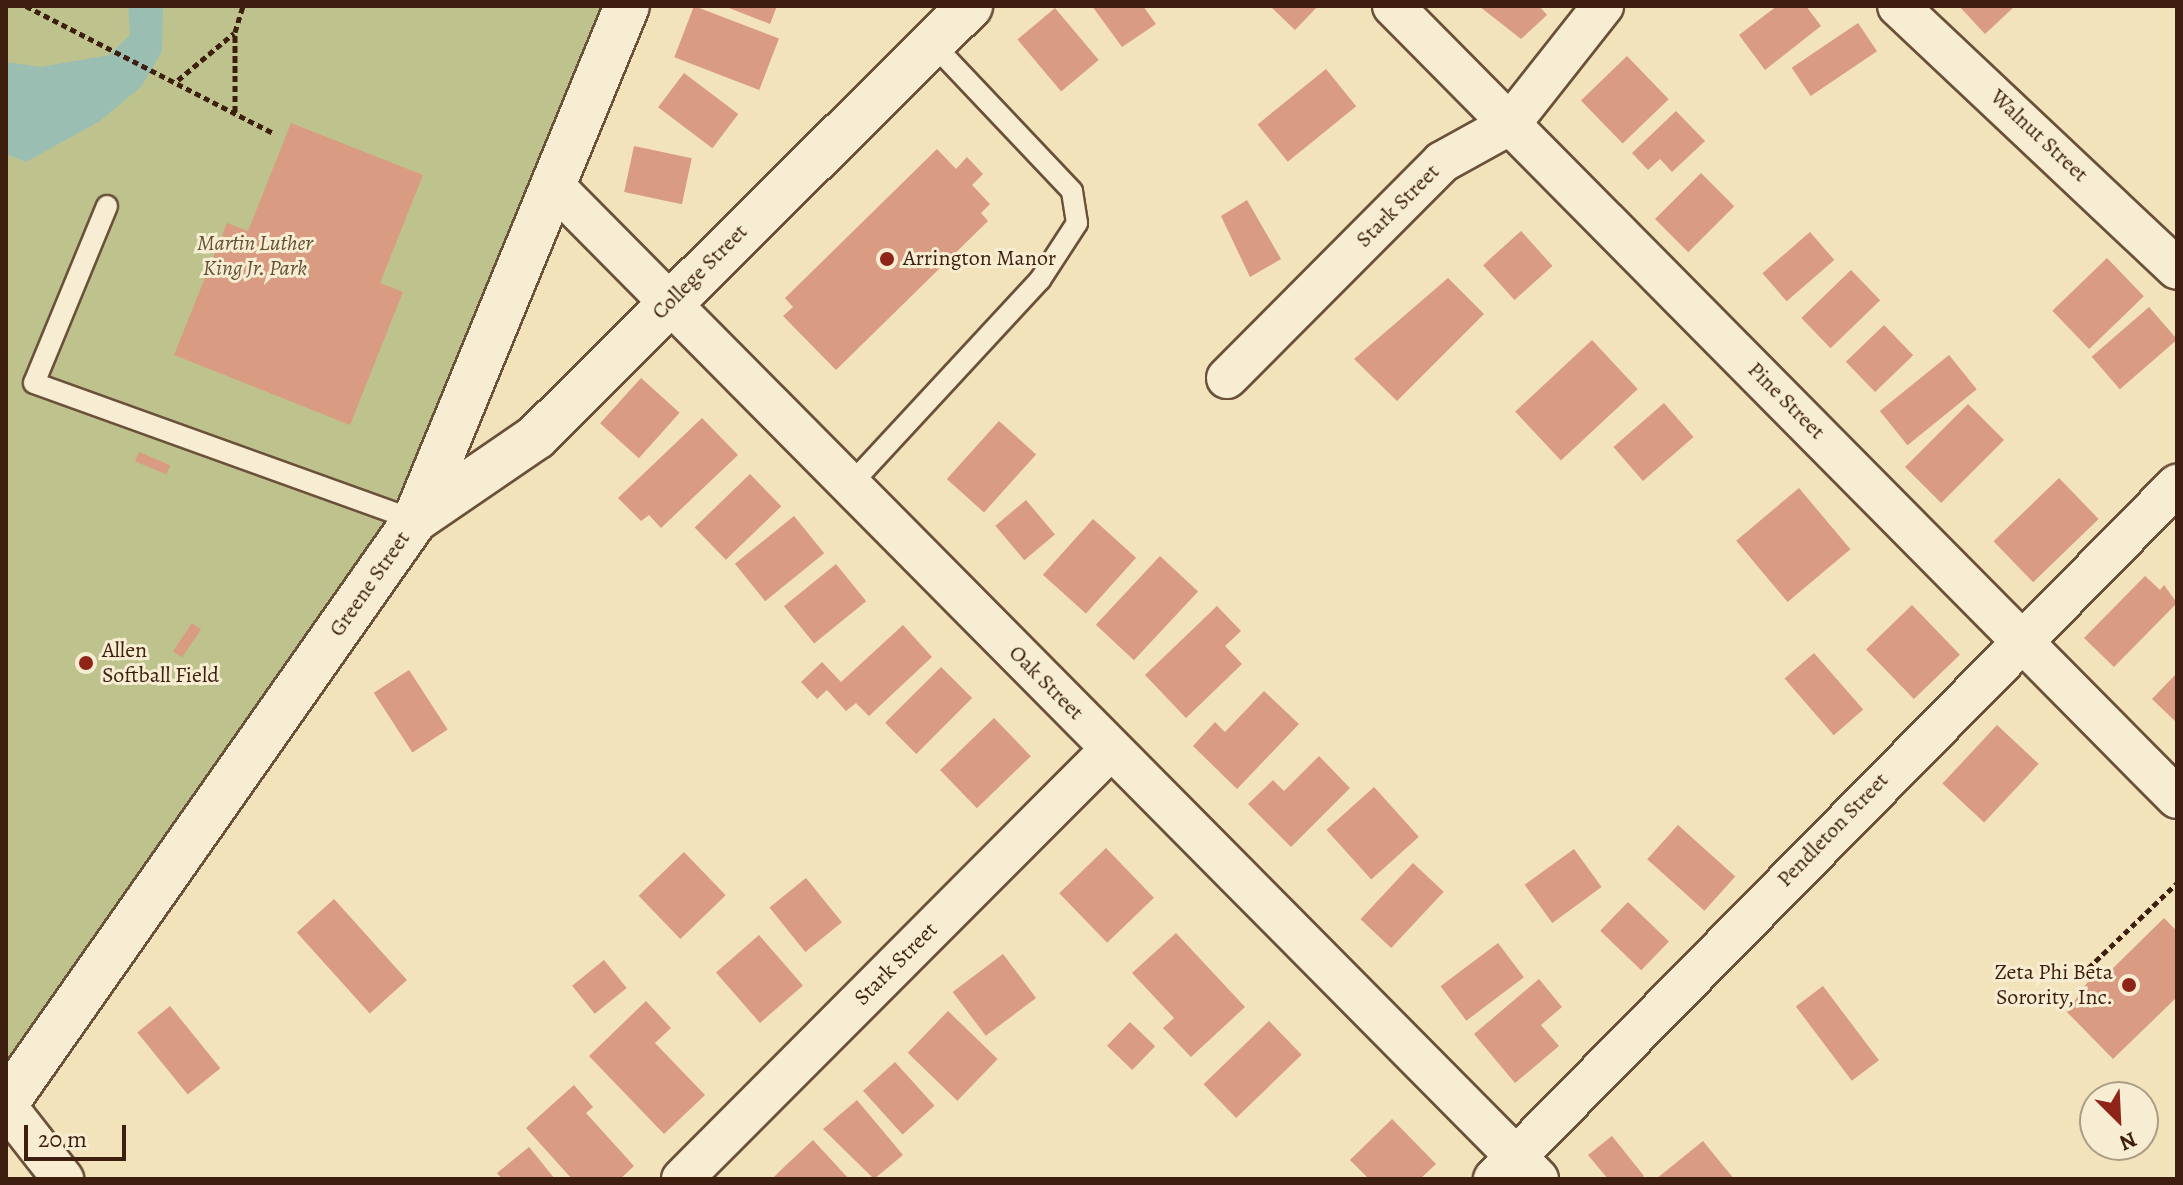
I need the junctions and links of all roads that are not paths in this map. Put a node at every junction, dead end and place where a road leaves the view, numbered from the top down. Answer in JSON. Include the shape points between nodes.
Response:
{"nodes":[{"id":1,"x":627,"y":6,"type":"edge"},
{"id":2,"x":970,"y":6,"type":"edge"},
{"id":3,"x":1393,"y":6,"type":"edge"},
{"id":4,"x":1603,"y":6,"type":"edge"},
{"id":5,"x":1898,"y":6,"type":"edge"},
{"id":6,"x":932,"y":43,"type":"junction"},
{"id":7,"x":1509,"y":125,"type":"junction"},
{"id":8,"x":554,"y":186,"type":"junction"},
{"id":9,"x":107,"y":206,"type":"dead end"},
{"id":10,"x":2177,"y":269,"type":"edge"},
{"id":11,"x":669,"y":303,"type":"junction"},
{"id":12,"x":1227,"y":378,"type":"dead end"},
{"id":13,"x":850,"y":485,"type":"junction"},
{"id":14,"x":2177,"y":485,"type":"edge"},
{"id":15,"x":415,"y":520,"type":"junction"},
{"id":16,"x":2022,"y":636,"type":"junction"},
{"id":17,"x":1111,"y":749,"type":"junction"},
{"id":18,"x":2177,"y":798,"type":"edge"},
{"id":19,"x":6,"y":1104,"type":"edge"},
{"id":20,"x":1516,"y":1172,"type":"edge"},
{"id":21,"x":63,"y":1179,"type":"edge"},
{"id":22,"x":682,"y":1179,"type":"edge"}],
"edges":[{"from":1,"to":8,"type":"street","name":"Greene Street"},
{"from":2,"to":6,"type":"street","name":"College Street"},
{"from":3,"to":7,"type":"street","name":"Pine Street"},
{"from":4,"to":7,"type":"street","name":"Stark Street"},
{"from":5,"to":10,"type":"street","name":"Walnut Street"},
{"from":6,"to":11,"type":"street","name":"College Street"},
{"from":6,"to":13,"type":"lane","via":[[1072,191],[1077,223],[1040,280]]},
{"from":7,"to":12,"type":"street","name":"Stark Street","via":[[1442,162]]},
{"from":7,"to":16,"type":"street","name":"Pine Street"},
{"from":8,"to":11,"type":"street","name":"Oak Street"},
{"from":8,"to":15,"type":"street","name":"Greene Street"},
{"from":9,"to":15,"type":"lane","via":[[34,383]]},
{"from":11,"to":13,"type":"street","name":"Oak Street"},
{"from":11,"to":15,"type":"street","name":"College Street","via":[[536,437]]},
{"from":13,"to":17,"type":"street","name":"Oak Street"},
{"from":14,"to":16,"type":"street","name":"Pendleton Street"},
{"from":15,"to":19,"type":"street","name":"Greene Street"},
{"from":16,"to":18,"type":"street","name":"Pine Street"},
{"from":16,"to":20,"type":"street","name":"Pendleton Street"},
{"from":17,"to":20,"type":"street","name":"Oak Street"},
{"from":17,"to":22,"type":"street","name":"Stark Street"},
{"from":19,"to":21,"type":"street"}]}
